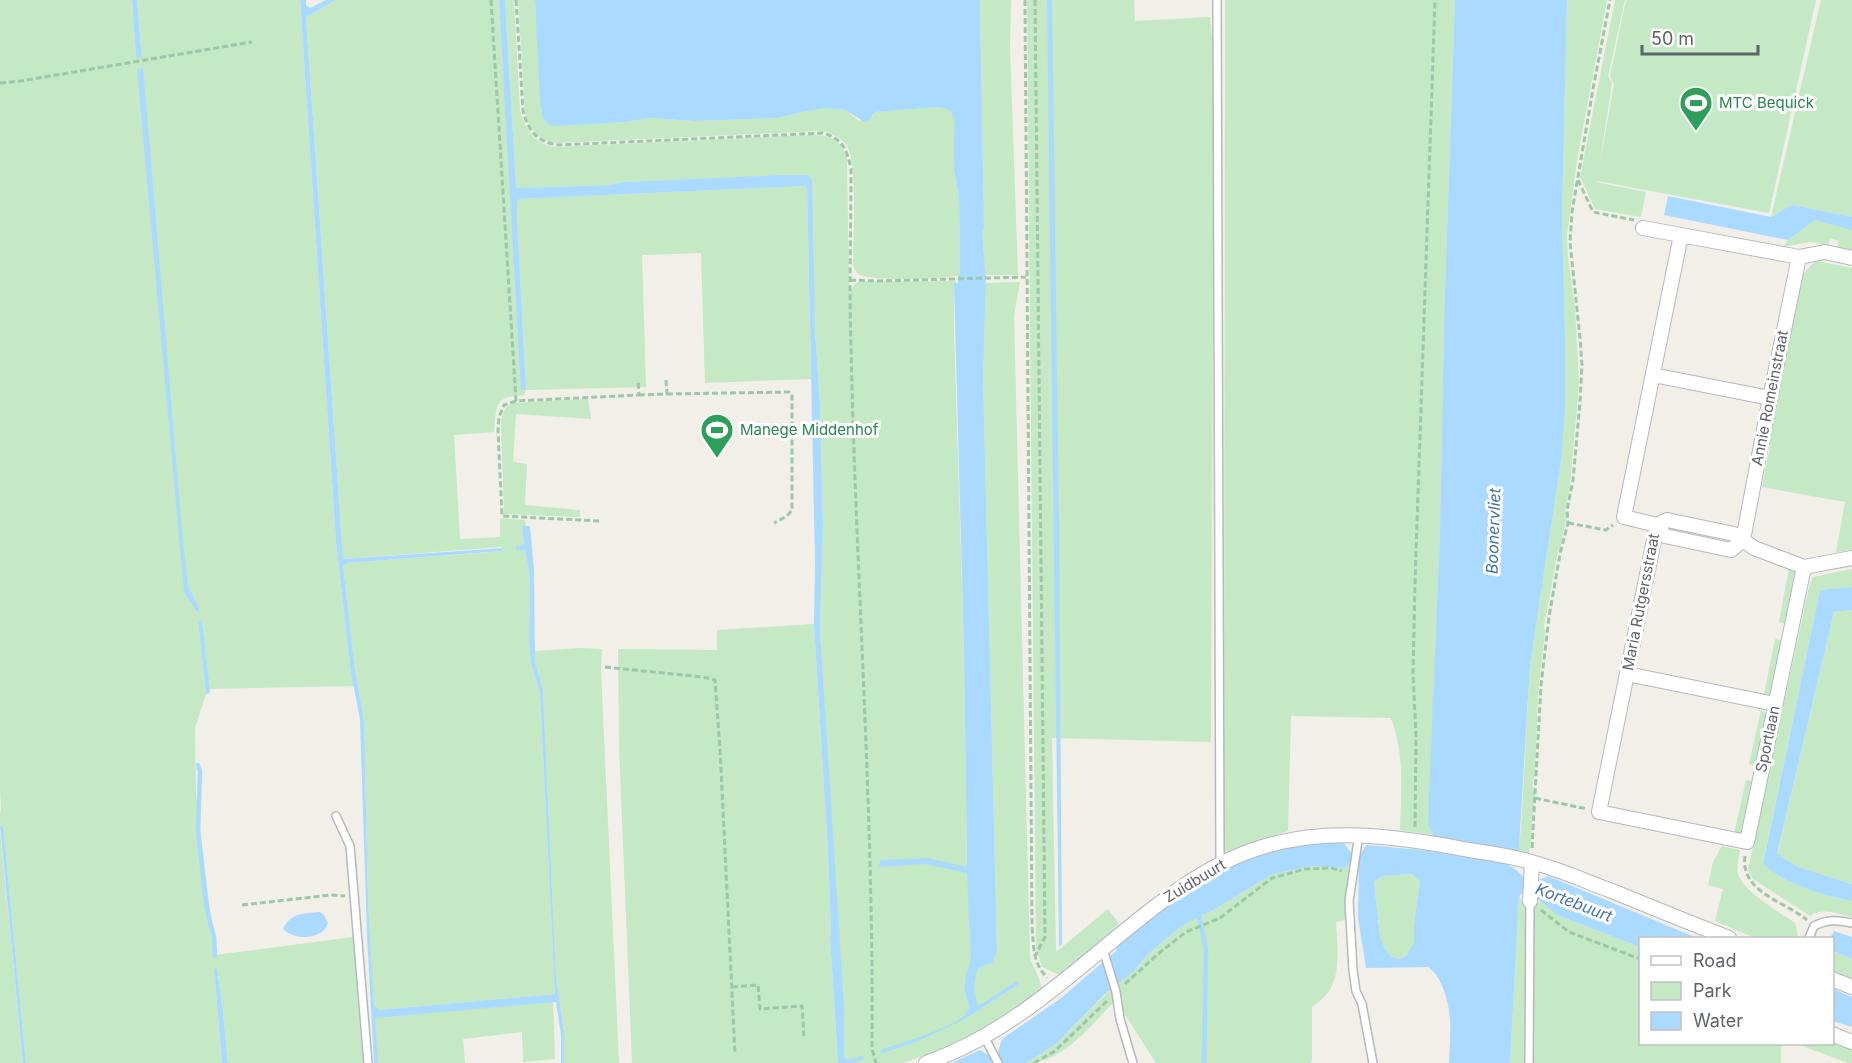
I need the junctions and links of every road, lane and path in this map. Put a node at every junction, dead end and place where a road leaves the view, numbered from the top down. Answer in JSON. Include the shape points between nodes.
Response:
{"nodes":[{"id":1,"x":491,"y":0,"type":"edge"},
{"id":2,"x":516,"y":0,"type":"edge"},
{"id":3,"x":1025,"y":0,"type":"edge"},
{"id":4,"x":1035,"y":0,"type":"edge"},
{"id":5,"x":1217,"y":0,"type":"edge"},
{"id":6,"x":1435,"y":0,"type":"edge"},
{"id":7,"x":1610,"y":0,"type":"edge"},
{"id":8,"x":252,"y":42,"type":"dead end"},
{"id":9,"x":0,"y":83,"type":"edge"},
{"id":10,"x":1578,"y":179,"type":"junction"},
{"id":11,"x":1643,"y":228,"type":"joint"},
{"id":12,"x":1681,"y":235,"type":"junction"},
{"id":13,"x":1799,"y":256,"type":"junction"},
{"id":14,"x":1852,"y":258,"type":"edge"},
{"id":15,"x":1026,"y":277,"type":"junction"},
{"id":16,"x":850,"y":280,"type":"junction"},
{"id":17,"x":1653,"y":375,"type":"junction"},
{"id":18,"x":638,"y":380,"type":"dead end"},
{"id":19,"x":666,"y":380,"type":"dead end"},
{"id":20,"x":667,"y":394,"type":"junction"},
{"id":21,"x":639,"y":395,"type":"junction"},
{"id":22,"x":1770,"y":398,"type":"junction"},
{"id":23,"x":516,"y":401,"type":"junction"},
{"id":24,"x":599,"y":521,"type":"dead end"},
{"id":25,"x":774,"y":523,"type":"dead end"},
{"id":26,"x":1568,"y":524,"type":"junction"},
{"id":27,"x":1657,"y":525,"type":"junction"},
{"id":28,"x":1606,"y":530,"type":"dead end"},
{"id":29,"x":1743,"y":540,"type":"junction"},
{"id":30,"x":1852,"y":558,"type":"edge"},
{"id":31,"x":1804,"y":567,"type":"junction"},
{"id":32,"x":605,"y":667,"type":"dead end"},
{"id":33,"x":1627,"y":674,"type":"junction"},
{"id":34,"x":1775,"y":704,"type":"junction"},
{"id":35,"x":1536,"y":798,"type":"junction"},
{"id":36,"x":1573,"y":805,"type":"dead end"},
{"id":37,"x":336,"y":816,"type":"dead end"},
{"id":38,"x":1359,"y":834,"type":"junction"},
{"id":39,"x":1414,"y":840,"type":"junction"},
{"id":40,"x":1746,"y":842,"type":"junction"},
{"id":41,"x":1532,"y":862,"type":"junction"},
{"id":42,"x":1220,"y":864,"type":"junction"},
{"id":43,"x":1353,"y":873,"type":"junction"},
{"id":44,"x":1530,"y":891,"type":"junction"},
{"id":45,"x":354,"y":903,"type":"junction"},
{"id":46,"x":242,"y":905,"type":"dead end"},
{"id":47,"x":1852,"y":923,"type":"edge"},
{"id":48,"x":1814,"y":926,"type":"junction"},
{"id":49,"x":1724,"y":937,"type":"edge"},
{"id":50,"x":1810,"y":937,"type":"edge"},
{"id":51,"x":1104,"y":953,"type":"junction"},
{"id":52,"x":1034,"y":957,"type":"junction"},
{"id":53,"x":1639,"y":958,"type":"edge"},
{"id":54,"x":1834,"y":980,"type":"edge"},
{"id":55,"x":732,"y":987,"type":"junction"},
{"id":56,"x":1852,"y":987,"type":"edge"},
{"id":57,"x":1056,"y":988,"type":"junction"},
{"id":58,"x":1115,"y":990,"type":"junction"},
{"id":59,"x":1834,"y":1034,"type":"edge"},
{"id":60,"x":804,"y":1036,"type":"dead end"},
{"id":61,"x":985,"y":1038,"type":"junction"},
{"id":62,"x":1852,"y":1042,"type":"edge"},
{"id":63,"x":735,"y":1054,"type":"dead end"},
{"id":64,"x":368,"y":1063,"type":"edge"},
{"id":65,"x":876,"y":1063,"type":"edge"},
{"id":66,"x":926,"y":1063,"type":"edge"},
{"id":67,"x":998,"y":1063,"type":"edge"},
{"id":68,"x":1034,"y":1063,"type":"edge"},
{"id":69,"x":1133,"y":1063,"type":"edge"},
{"id":70,"x":1373,"y":1063,"type":"edge"},
{"id":71,"x":1529,"y":1063,"type":"edge"}],
"edges":[{"from":1,"to":23,"type":"path"},
{"from":2,"to":16,"type":"path","via":[[523,110],[527,126],[542,141],[559,145],[823,133],[837,139],[846,149],[851,169]]},
{"from":3,"to":15,"type":"path"},
{"from":4,"to":52,"type":"path","via":[[1045,937]]},
{"from":5,"to":42,"type":"lane"},
{"from":6,"to":39,"type":"path","via":[[1414,617]]},
{"from":7,"to":10,"type":"path"},
{"from":8,"to":9,"type":"path"},
{"from":10,"to":11,"type":"path","via":[[1593,212],[1644,222]]},
{"from":10,"to":26,"type":"path","via":[[1570,242],[1581,365]]},
{"from":11,"to":12,"type":"street"},
{"from":12,"to":13,"type":"street"},
{"from":12,"to":17,"type":"street","name":"Maria Rutgersstraat"},
{"from":13,"to":14,"type":"street","via":[[1825,252]]},
{"from":13,"to":22,"type":"street","name":"Annie Romeinstraat"},
{"from":15,"to":16,"type":"path"},
{"from":15,"to":52,"type":"path"},
{"from":16,"to":65,"type":"path","via":[[872,1049]]},
{"from":17,"to":22,"type":"street"},
{"from":17,"to":27,"type":"street","name":"Maria Rutgersstraat","via":[[1624,517]]},
{"from":18,"to":21,"type":"path"},
{"from":19,"to":20,"type":"path"},
{"from":20,"to":21,"type":"path"},
{"from":20,"to":25,"type":"path","via":[[792,394],[792,510]]},
{"from":21,"to":23,"type":"path"},
{"from":22,"to":29,"type":"street","name":"Annie Romeinstraat"},
{"from":23,"to":24,"type":"path","via":[[504,405],[499,417],[502,516]]},
{"from":26,"to":28,"type":"path"},
{"from":26,"to":35,"type":"path","via":[[1551,607],[1541,685]]},
{"from":27,"to":29,"type":"street","via":[[1667,520],[1734,534]]},
{"from":27,"to":33,"type":"street","name":"Maria Rutgersstraat"},
{"from":29,"to":31,"type":"street"},
{"from":30,"to":31,"type":"street"},
{"from":31,"to":34,"type":"street","name":"Sportlaan"},
{"from":32,"to":55,"type":"path","via":[[715,680]]},
{"from":33,"to":34,"type":"street"},
{"from":33,"to":40,"type":"street","name":"Maria Rutgersstraat","via":[[1599,812]]},
{"from":34,"to":40,"type":"street","name":"Sportlaan"},
{"from":35,"to":36,"type":"path"},
{"from":35,"to":41,"type":"path"},
{"from":37,"to":45,"type":"lane","via":[[350,846]]},
{"from":38,"to":39,"type":"street","name":"Zuidbuurt"},
{"from":38,"to":42,"type":"street","name":"Zuidbuurt","via":[[1292,840]]},
{"from":38,"to":43,"type":"lane"},
{"from":39,"to":41,"type":"street","name":"Zuidbuurt"},
{"from":40,"to":48,"type":"path","via":[[1744,863],[1756,888]]},
{"from":41,"to":44,"type":"street"},
{"from":41,"to":49,"type":"street"},
{"from":42,"to":51,"type":"street","name":"Zuidbuurt","via":[[1179,889]]},
{"from":43,"to":58,"type":"path","via":[[1305,868],[1272,878],[1220,918],[1186,932]]},
{"from":43,"to":70,"type":"lane","via":[[1353,970]]},
{"from":44,"to":53,"type":"path","via":[[1569,932]]},
{"from":44,"to":71,"type":"lane"},
{"from":45,"to":46,"type":"path","via":[[340,895]]},
{"from":45,"to":64,"type":"lane"},
{"from":47,"to":48,"type":"lane","via":[[1826,920]]},
{"from":48,"to":50,"type":"lane"},
{"from":51,"to":57,"type":"street","name":"Zuidbuurt"},
{"from":51,"to":58,"type":"lane"},
{"from":52,"to":57,"type":"path","via":[[1038,968]]},
{"from":54,"to":56,"type":"street"},
{"from":55,"to":60,"type":"path","via":[[758,985],[760,1010],[802,1006]]},
{"from":55,"to":63,"type":"path"},
{"from":57,"to":61,"type":"street","name":"Zuidbuurt"},
{"from":58,"to":68,"type":"path","via":[[1055,1051]]},
{"from":58,"to":69,"type":"lane"},
{"from":59,"to":62,"type":"street"},
{"from":61,"to":66,"type":"street","name":"Zuidbuurt"},
{"from":61,"to":67,"type":"lane"}]}
